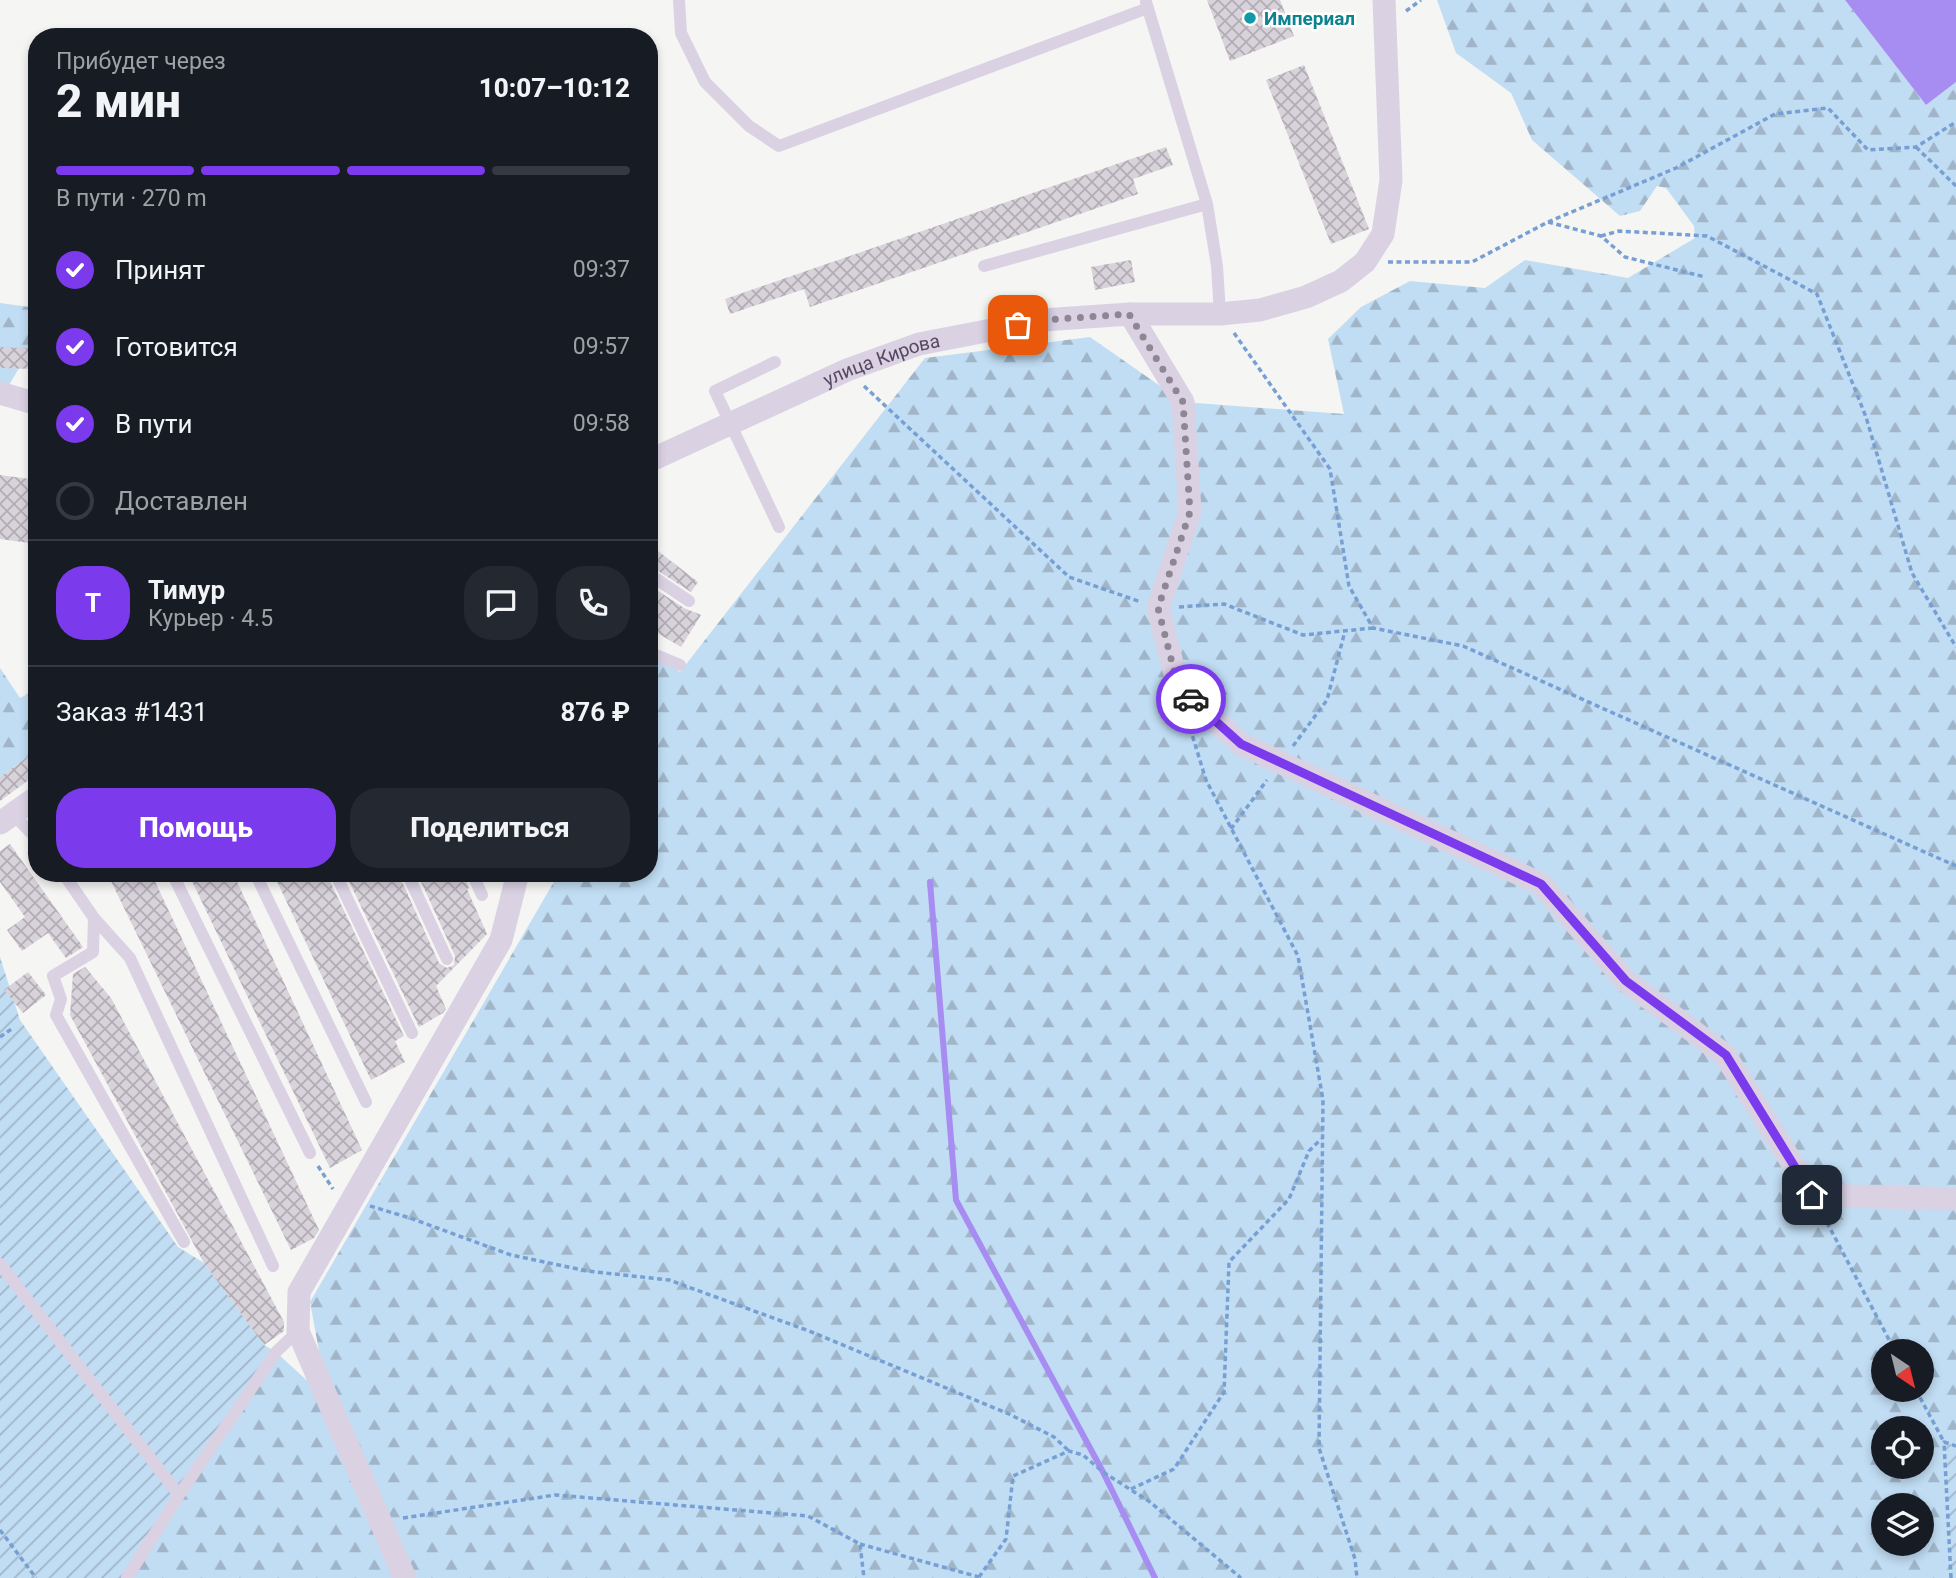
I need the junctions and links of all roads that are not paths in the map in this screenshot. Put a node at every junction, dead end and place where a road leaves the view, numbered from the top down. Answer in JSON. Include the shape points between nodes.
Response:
{"nodes":[{"id":1,"x":679,"y":0,"type":"edge"},
{"id":2,"x":1384,"y":0,"type":"edge"},
{"id":3,"x":1147,"y":4,"type":"edge"},
{"id":4,"x":1207,"y":204,"type":"junction"},
{"id":5,"x":984,"y":266,"type":"dead end"},
{"id":6,"x":1129,"y":314,"type":"junction"},
{"id":7,"x":1220,"y":314,"type":"junction"},
{"id":8,"x":775,"y":362,"type":"dead end"},
{"id":9,"x":0,"y":393,"type":"edge"},
{"id":10,"x":28,"y":401,"type":"edge"},
{"id":11,"x":729,"y":423,"type":"junction"},
{"id":12,"x":658,"y":457,"type":"edge"},
{"id":13,"x":779,"y":527,"type":"dead end"},
{"id":14,"x":658,"y":579,"type":"edge"},
{"id":15,"x":689,"y":601,"type":"dead end"},
{"id":16,"x":658,"y":656,"type":"edge"},
{"id":17,"x":680,"y":665,"type":"dead end"},
{"id":18,"x":28,"y":803,"type":"edge"},
{"id":19,"x":6,"y":818,"type":"edge"},
{"id":20,"x":28,"y":833,"type":"edge"},
{"id":21,"x":69,"y":882,"type":"edge"},
{"id":22,"x":176,"y":882,"type":"edge"},
{"id":23,"x":258,"y":882,"type":"edge"},
{"id":24,"x":339,"y":882,"type":"edge"},
{"id":25,"x":411,"y":882,"type":"edge"},
{"id":26,"x":476,"y":882,"type":"edge"},
{"id":27,"x":516,"y":882,"type":"edge"},
{"id":28,"x":482,"y":895,"type":"dead end"},
{"id":29,"x":94,"y":918,"type":"junction"},
{"id":30,"x":447,"y":959,"type":"dead end"},
{"id":31,"x":412,"y":1033,"type":"dead end"},
{"id":32,"x":366,"y":1102,"type":"dead end"},
{"id":33,"x":310,"y":1153,"type":"road end"},
{"id":34,"x":1956,"y":1199,"type":"edge"},
{"id":35,"x":184,"y":1242,"type":"dead end"},
{"id":36,"x":0,"y":1264,"type":"edge"},
{"id":37,"x":273,"y":1266,"type":"dead end"},
{"id":38,"x":298,"y":1331,"type":"junction"},
{"id":39,"x":179,"y":1495,"type":"junction"},
{"id":40,"x":127,"y":1578,"type":"edge"},
{"id":41,"x":405,"y":1578,"type":"edge"}],
"edges":[{"from":1,"to":3,"type":"lane","via":[[681,33],[705,82],[748,126],[779,146]]},
{"from":2,"to":7,"type":"street","name":"улица Кирова","via":[[1391,180],[1383,234],[1365,262],[1341,281],[1306,298]]},
{"from":3,"to":4,"type":"lane"},
{"from":4,"to":5,"type":"lane"},
{"from":4,"to":7,"type":"lane"},
{"from":6,"to":7,"type":"street","name":"улица Кирова"},
{"from":6,"to":11,"type":"street","name":"улица Кирова","via":[[1044,320],[919,344],[847,370]]},
{"from":6,"to":34,"type":"street","via":[[1183,402],[1190,512],[1158,608],[1178,686],[1241,744],[1541,884],[1626,981],[1726,1055],[1812,1195]]},
{"from":8,"to":11,"type":"lane","via":[[715,391]]},
{"from":9,"to":10,"type":"street"},
{"from":11,"to":12,"type":"street","name":"улица Кирова"},
{"from":11,"to":13,"type":"lane"},
{"from":14,"to":15,"type":"lane"},
{"from":16,"to":17,"type":"lane"},
{"from":18,"to":19,"type":"street"},
{"from":19,"to":20,"type":"lane"},
{"from":21,"to":29,"type":"lane"},
{"from":22,"to":33,"type":"lane"},
{"from":23,"to":32,"type":"lane"},
{"from":24,"to":31,"type":"lane"},
{"from":25,"to":30,"type":"lane"},
{"from":26,"to":28,"type":"lane"},
{"from":27,"to":38,"type":"street","via":[[501,940],[299,1292]]},
{"from":29,"to":35,"type":"lane","via":[[93,952],[53,976],[61,999],[56,1015]]},
{"from":29,"to":37,"type":"lane","via":[[130,958]]},
{"from":36,"to":39,"type":"lane"},
{"from":38,"to":39,"type":"lane","via":[[276,1352]]},
{"from":38,"to":41,"type":"street"},
{"from":39,"to":40,"type":"lane"}]}
